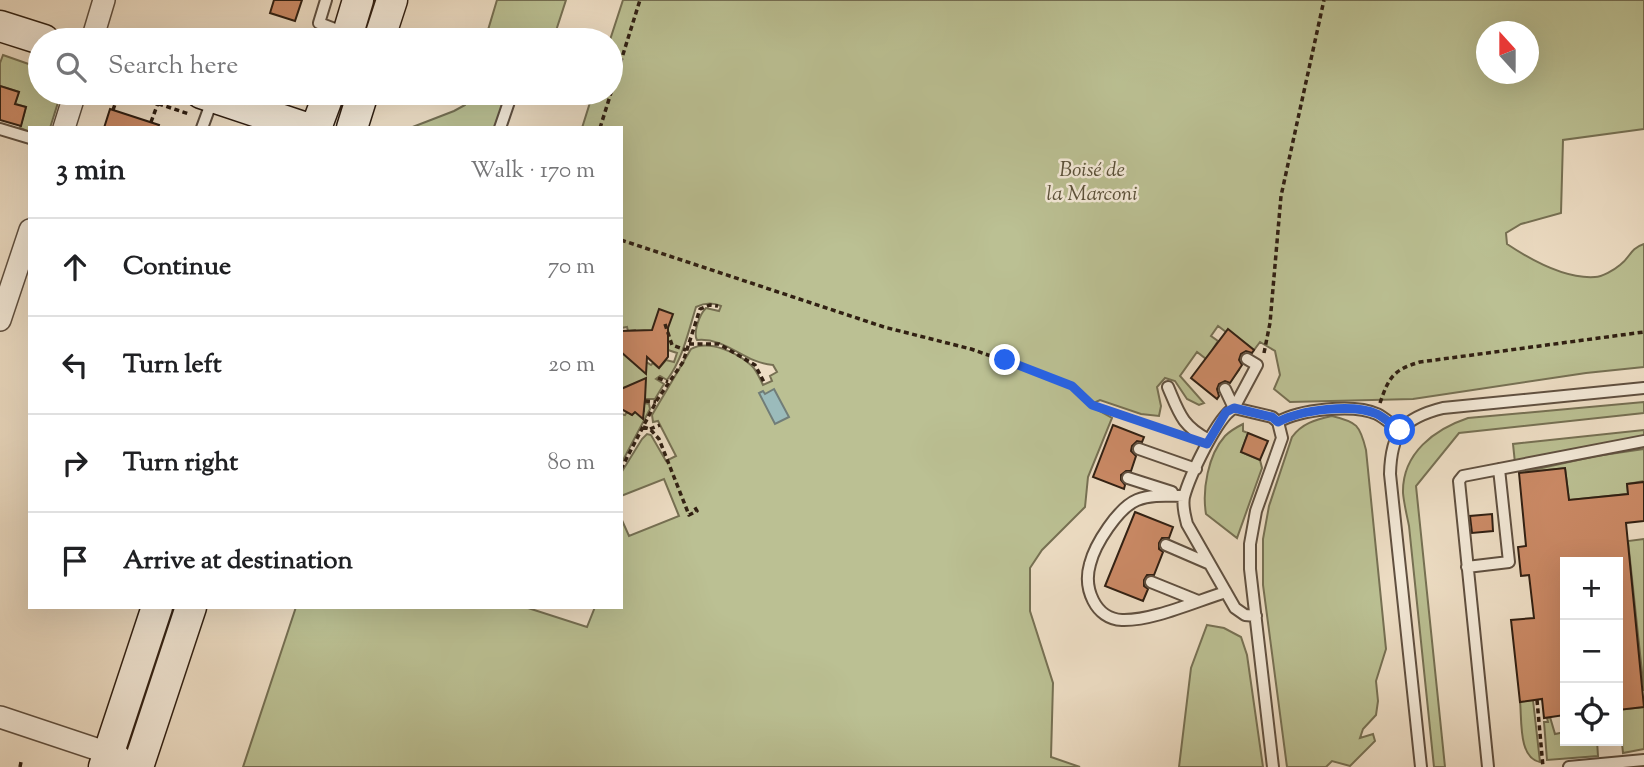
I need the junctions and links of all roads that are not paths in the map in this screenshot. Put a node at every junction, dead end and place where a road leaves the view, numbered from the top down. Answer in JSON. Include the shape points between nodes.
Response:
{"nodes":[{"id":1,"x":104,"y":0,"type":"edge"},
{"id":2,"x":326,"y":0,"type":"edge"},
{"id":3,"x":358,"y":0,"type":"edge"},
{"id":4,"x":392,"y":0,"type":"edge"},
{"id":5,"x":0,"y":26,"type":"edge"},
{"id":6,"x":96,"y":28,"type":"edge"},
{"id":7,"x":328,"y":28,"type":"edge"},
{"id":8,"x":350,"y":28,"type":"edge"},
{"id":9,"x":383,"y":28,"type":"edge"},
{"id":10,"x":28,"y":35,"type":"edge"},
{"id":11,"x":71,"y":105,"type":"edge"},
{"id":12,"x":198,"y":105,"type":"edge"},
{"id":13,"x":216,"y":105,"type":"edge"},
{"id":14,"x":325,"y":105,"type":"edge"},
{"id":15,"x":359,"y":105,"type":"edge"},
{"id":16,"x":508,"y":105,"type":"edge"},
{"id":17,"x":65,"y":126,"type":"edge"},
{"id":18,"x":202,"y":126,"type":"edge"},
{"id":19,"x":298,"y":126,"type":"edge"},
{"id":20,"x":317,"y":126,"type":"edge"},
{"id":21,"x":353,"y":126,"type":"edge"},
{"id":22,"x":501,"y":126,"type":"edge"},
{"id":23,"x":0,"y":129,"type":"edge"},
{"id":24,"x":28,"y":137,"type":"edge"},
{"id":25,"x":28,"y":236,"type":"edge"},
{"id":26,"x":0,"y":320,"type":"edge"},
{"id":27,"x":1252,"y":362,"type":"road end"},
{"id":28,"x":1168,"y":387,"type":"dead end"},
{"id":29,"x":1644,"y":388,"type":"edge"},
{"id":30,"x":1225,"y":389,"type":"dead end"},
{"id":31,"x":1234,"y":408,"type":"junction"},
{"id":32,"x":1278,"y":422,"type":"junction"},
{"id":33,"x":1400,"y":430,"type":"junction"},
{"id":34,"x":1644,"y":441,"type":"edge"},
{"id":35,"x":1208,"y":442,"type":"junction"},
{"id":36,"x":1139,"y":449,"type":"dead end"},
{"id":37,"x":1196,"y":469,"type":"junction"},
{"id":38,"x":1499,"y":469,"type":"junction"},
{"id":39,"x":1128,"y":478,"type":"dead end"},
{"id":40,"x":1184,"y":496,"type":"junction"},
{"id":41,"x":1166,"y":545,"type":"dead end"},
{"id":42,"x":1210,"y":564,"type":"junction"},
{"id":43,"x":1467,"y":567,"type":"junction"},
{"id":44,"x":1151,"y":582,"type":"dead end"},
{"id":45,"x":1226,"y":592,"type":"junction"},
{"id":46,"x":1198,"y":601,"type":"junction"},
{"id":47,"x":156,"y":609,"type":"edge"},
{"id":48,"x":190,"y":609,"type":"edge"},
{"id":49,"x":1256,"y":617,"type":"junction"},
{"id":50,"x":0,"y":717,"type":"edge"},
{"id":51,"x":106,"y":760,"type":"edge"},
{"id":52,"x":1644,"y":760,"type":"edge"},
{"id":53,"x":138,"y":765,"type":"edge"},
{"id":54,"x":1273,"y":767,"type":"edge"},
{"id":55,"x":1422,"y":767,"type":"edge"},
{"id":56,"x":1488,"y":767,"type":"edge"},
{"id":57,"x":1569,"y":767,"type":"edge"}],
"edges":[{"from":1,"to":6,"type":"street"},
{"from":2,"to":7,"type":"lane","via":[[318,23]]},
{"from":3,"to":8,"type":"main road"},
{"from":4,"to":9,"type":"main road"},
{"from":5,"to":10,"type":"main road"},
{"from":11,"to":17,"type":"street"},
{"from":12,"to":18,"type":"lane"},
{"from":13,"to":19,"type":"main road"},
{"from":14,"to":20,"type":"main road"},
{"from":15,"to":21,"type":"main road"},
{"from":16,"to":22,"type":"lane"},
{"from":23,"to":24,"type":"lane"},
{"from":25,"to":26,"type":"street"},
{"from":27,"to":31,"type":"lane"},
{"from":28,"to":35,"type":"lane","via":[[1181,418]]},
{"from":29,"to":33,"type":"lane","via":[[1443,408],[1421,414]]},
{"from":30,"to":31,"type":"lane"},
{"from":31,"to":32,"type":"lane"},
{"from":31,"to":35,"type":"lane","via":[[1226,412]]},
{"from":32,"to":33,"type":"lane","via":[[1303,412],[1354,409],[1376,414]]},
{"from":32,"to":49,"type":"lane","via":[[1282,438],[1256,511],[1250,544]]},
{"from":33,"to":55,"type":"lane","via":[[1391,450],[1390,474]]},
{"from":34,"to":38,"type":"lane"},
{"from":35,"to":37,"type":"lane"},
{"from":36,"to":37,"type":"lane"},
{"from":37,"to":40,"type":"lane"},
{"from":38,"to":43,"type":"lane","via":[[1458,481]]},
{"from":38,"to":43,"type":"lane","via":[[1510,562]]},
{"from":39,"to":40,"type":"lane"},
{"from":40,"to":42,"type":"lane","via":[[1187,524]]},
{"from":40,"to":46,"type":"lane","via":[[1157,495],[1128,505],[1090,561],[1089,589],[1104,616],[1122,620]]},
{"from":41,"to":42,"type":"lane"},
{"from":42,"to":45,"type":"lane"},
{"from":43,"to":56,"type":"lane"},
{"from":44,"to":46,"type":"lane"},
{"from":45,"to":46,"type":"lane"},
{"from":45,"to":49,"type":"lane","via":[[1235,608]]},
{"from":47,"to":51,"type":"main road"},
{"from":48,"to":53,"type":"main road"},
{"from":49,"to":54,"type":"lane"},
{"from":50,"to":51,"type":"street"},
{"from":51,"to":53,"type":"street"},
{"from":52,"to":57,"type":"lane"}]}
